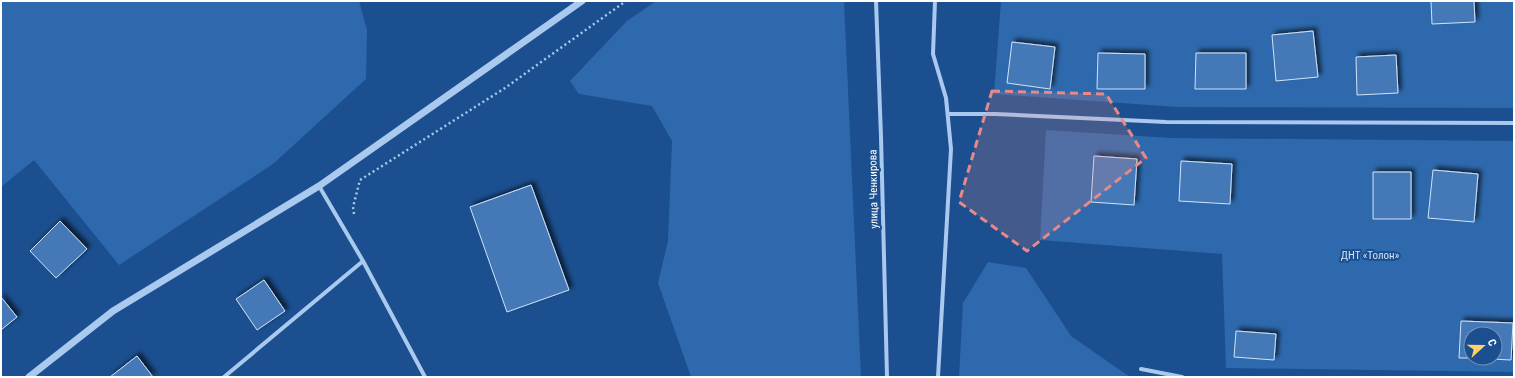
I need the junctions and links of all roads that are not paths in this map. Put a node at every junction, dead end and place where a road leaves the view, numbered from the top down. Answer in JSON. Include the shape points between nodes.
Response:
{"nodes":[{"id":1,"x":582,"y":1,"type":"edge"},
{"id":2,"x":876,"y":1,"type":"edge"},
{"id":3,"x":935,"y":1,"type":"edge"},
{"id":4,"x":948,"y":114,"type":"junction"},
{"id":5,"x":1514,"y":123,"type":"edge"},
{"id":6,"x":319,"y":186,"type":"junction"},
{"id":7,"x":362,"y":261,"type":"junction"},
{"id":8,"x":1141,"y":369,"type":"dead end"},
{"id":9,"x":29,"y":377,"type":"edge"},
{"id":10,"x":224,"y":377,"type":"edge"},
{"id":11,"x":425,"y":377,"type":"edge"},
{"id":12,"x":887,"y":377,"type":"edge"},
{"id":13,"x":938,"y":377,"type":"edge"},
{"id":14,"x":1182,"y":377,"type":"edge"}],
"edges":[{"from":1,"to":6,"type":"street"},
{"from":2,"to":12,"type":"street","name":"улица Ченкирова"},
{"from":3,"to":4,"type":"street","via":[[933,54]]},
{"from":4,"to":5,"type":"street","via":[[1166,122]]},
{"from":4,"to":13,"type":"street","via":[[951,149]]},
{"from":6,"to":7,"type":"street"},
{"from":6,"to":9,"type":"street","via":[[113,311]]},
{"from":7,"to":10,"type":"street"},
{"from":7,"to":11,"type":"street"},
{"from":8,"to":14,"type":"street"}]}
